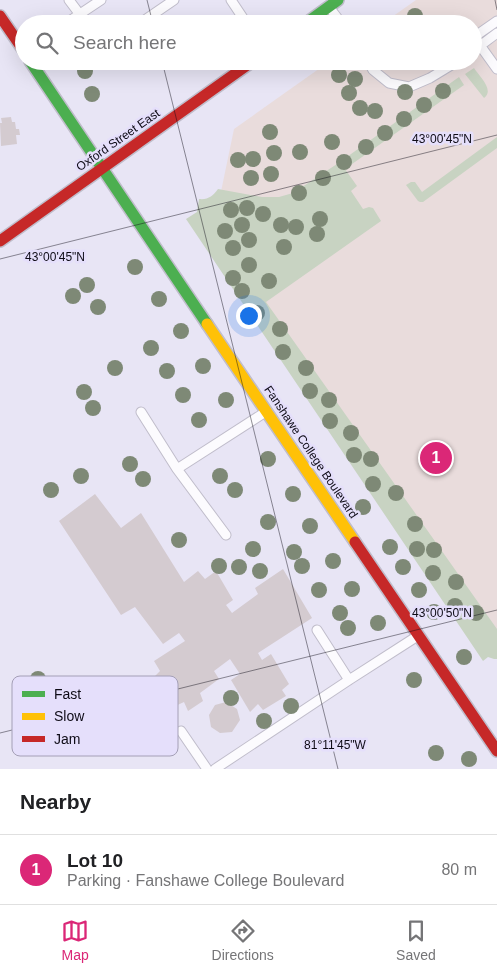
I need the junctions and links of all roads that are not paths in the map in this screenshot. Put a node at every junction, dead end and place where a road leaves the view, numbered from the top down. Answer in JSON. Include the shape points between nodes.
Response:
{"nodes":[{"id":1,"x":68,"y":0,"type":"edge"},
{"id":2,"x":101,"y":0,"type":"edge"},
{"id":3,"x":174,"y":0,"type":"edge"},
{"id":4,"x":231,"y":0,"type":"edge"},
{"id":5,"x":338,"y":0,"type":"edge"},
{"id":6,"x":329,"y":7,"type":"junction"},
{"id":7,"x":80,"y":14,"type":"joint"},
{"id":8,"x":152,"y":15,"type":"edge"},
{"id":9,"x":241,"y":15,"type":"edge"},
{"id":10,"x":318,"y":15,"type":"edge"},
{"id":11,"x":335,"y":15,"type":"edge"},
{"id":12,"x":0,"y":16,"type":"edge"},
{"id":13,"x":497,"y":21,"type":"edge"},
{"id":14,"x":482,"y":31,"type":"edge"},
{"id":15,"x":497,"y":33,"type":"edge"},
{"id":16,"x":15,"y":38,"type":"edge"},
{"id":17,"x":482,"y":44,"type":"edge"},
{"id":18,"x":482,"y":53,"type":"edge"},
{"id":19,"x":497,"y":69,"type":"edge"},
{"id":20,"x":36,"y":70,"type":"edge"},
{"id":21,"x":240,"y":70,"type":"edge"},
{"id":22,"x":374,"y":70,"type":"edge"},
{"id":23,"x":443,"y":70,"type":"edge"},
{"id":24,"x":102,"y":169,"type":"junction"},
{"id":25,"x":0,"y":241,"type":"edge"},
{"id":26,"x":141,"y":412,"type":"dead end"},
{"id":27,"x":267,"y":412,"type":"junction"},
{"id":28,"x":178,"y":469,"type":"junction"},
{"id":29,"x":226,"y":535,"type":"dead end"},
{"id":30,"x":317,"y":630,"type":"dead end"},
{"id":31,"x":419,"y":636,"type":"junction"},
{"id":32,"x":349,"y":680,"type":"junction"},
{"id":33,"x":181,"y":731,"type":"dead end"},
{"id":34,"x":497,"y":751,"type":"edge"},
{"id":35,"x":207,"y":769,"type":"edge"},
{"id":36,"x":215,"y":769,"type":"edge"}],
"edges":[{"from":1,"to":7,"type":"lane"},
{"from":2,"to":7,"type":"lane"},
{"from":3,"to":8,"type":"lane"},
{"from":4,"to":9,"type":"lane"},
{"from":5,"to":6,"type":"street"},
{"from":6,"to":10,"type":"street"},
{"from":6,"to":11,"type":"lane"},
{"from":12,"to":16,"type":"street"},
{"from":13,"to":14,"type":"lane"},
{"from":15,"to":17,"type":"lane"},
{"from":18,"to":19,"type":"lane"},
{"from":20,"to":24,"type":"street","name":"Fanshawe College Boulevard"},
{"from":21,"to":24,"type":"street","name":"Oxford Street East"},
{"from":22,"to":23,"type":"lane","via":[[389,83],[409,87]]},
{"from":24,"to":25,"type":"street","name":"Oxford Street East"},
{"from":24,"to":27,"type":"street","name":"Fanshawe College Boulevard"},
{"from":26,"to":28,"type":"lane"},
{"from":27,"to":28,"type":"lane"},
{"from":27,"to":31,"type":"street","name":"Fanshawe College Boulevard"},
{"from":28,"to":29,"type":"lane"},
{"from":30,"to":32,"type":"lane"},
{"from":31,"to":32,"type":"lane"},
{"from":31,"to":34,"type":"street","name":"Fanshawe College Boulevard","via":[[487,729]]},
{"from":32,"to":36,"type":"lane"},
{"from":33,"to":35,"type":"lane"}]}
